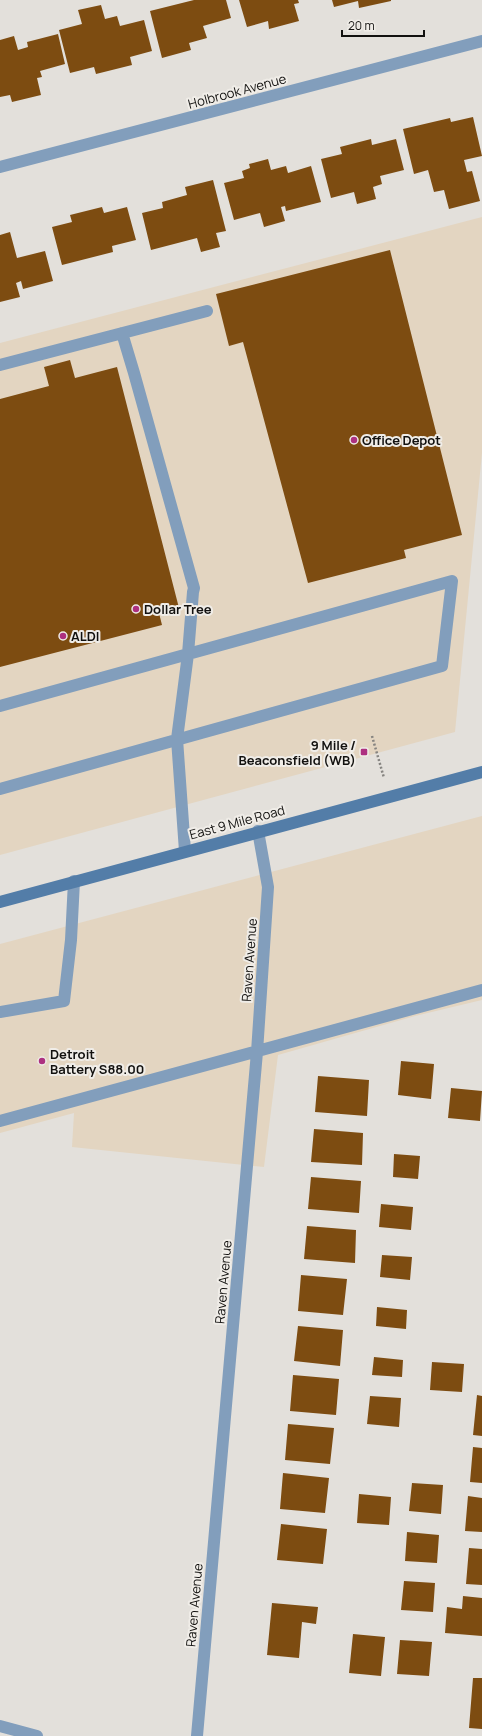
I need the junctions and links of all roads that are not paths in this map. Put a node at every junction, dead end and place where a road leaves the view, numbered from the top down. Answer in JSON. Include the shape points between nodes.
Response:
{"nodes":[{"id":1,"x":482,"y":41,"type":"edge"},
{"id":2,"x":0,"y":167,"type":"edge"},
{"id":3,"x":207,"y":311,"type":"dead end"},
{"id":4,"x":122,"y":333,"type":"junction"},
{"id":5,"x":0,"y":365,"type":"edge"},
{"id":6,"x":188,"y":654,"type":"junction"},
{"id":7,"x":0,"y":706,"type":"edge"},
{"id":8,"x":177,"y":740,"type":"junction"},
{"id":9,"x":482,"y":772,"type":"edge"},
{"id":10,"x":0,"y":789,"type":"edge"},
{"id":11,"x":258,"y":831,"type":"junction"},
{"id":12,"x":185,"y":851,"type":"junction"},
{"id":13,"x":74,"y":882,"type":"junction"},
{"id":14,"x":0,"y":902,"type":"edge"},
{"id":15,"x":482,"y":990,"type":"edge"},
{"id":16,"x":0,"y":1012,"type":"edge"},
{"id":17,"x":257,"y":1052,"type":"junction"},
{"id":18,"x":0,"y":1121,"type":"edge"},
{"id":19,"x":0,"y":1726,"type":"edge"},
{"id":20,"x":37,"y":1736,"type":"edge"},
{"id":21,"x":197,"y":1736,"type":"edge"}],
"edges":[{"from":1,"to":2,"type":"street","name":"Holbrook Avenue"},
{"from":3,"to":4,"type":"street"},
{"from":4,"to":5,"type":"street"},
{"from":4,"to":6,"type":"street","via":[[194,588]]},
{"from":6,"to":7,"type":"street"},
{"from":6,"to":8,"type":"street"},
{"from":6,"to":8,"type":"street","via":[[452,581],[442,666]]},
{"from":8,"to":10,"type":"street"},
{"from":8,"to":12,"type":"street"},
{"from":9,"to":11,"type":"main road","name":"East 9 Mile Road"},
{"from":11,"to":12,"type":"main road","name":"East 9 Mile Road"},
{"from":11,"to":17,"type":"street","name":"Raven Avenue","via":[[268,886]]},
{"from":12,"to":13,"type":"main road","name":"East 9 Mile Road"},
{"from":13,"to":14,"type":"main road","name":"East 9 Mile Road"},
{"from":13,"to":16,"type":"street","via":[[64,1001]]},
{"from":15,"to":17,"type":"street"},
{"from":17,"to":18,"type":"street"},
{"from":17,"to":21,"type":"street","name":"Raven Avenue"},
{"from":19,"to":20,"type":"street"}]}
